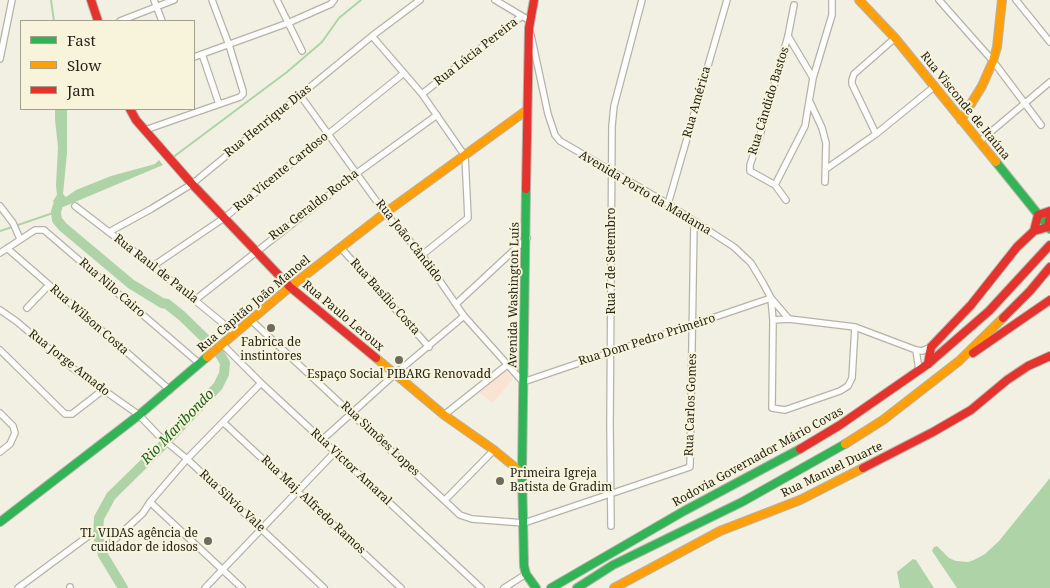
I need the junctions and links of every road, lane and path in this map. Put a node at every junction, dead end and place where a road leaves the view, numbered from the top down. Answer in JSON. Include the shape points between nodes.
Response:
{"nodes":[{"id":1,"x":12,"y":0,"type":"edge"},
{"id":2,"x":91,"y":0,"type":"edge"},
{"id":3,"x":154,"y":0,"type":"edge"},
{"id":4,"x":174,"y":0,"type":"edge"},
{"id":5,"x":212,"y":0,"type":"edge"},
{"id":6,"x":277,"y":0,"type":"edge"},
{"id":7,"x":334,"y":0,"type":"edge"},
{"id":8,"x":420,"y":0,"type":"edge"},
{"id":9,"x":495,"y":0,"type":"edge"},
{"id":10,"x":534,"y":0,"type":"edge"},
{"id":11,"x":642,"y":0,"type":"edge"},
{"id":12,"x":727,"y":0,"type":"edge"},
{"id":13,"x":832,"y":0,"type":"edge"},
{"id":14,"x":860,"y":0,"type":"edge"},
{"id":15,"x":939,"y":0,"type":"edge"},
{"id":16,"x":1002,"y":0,"type":"edge"},
{"id":17,"x":1016,"y":0,"type":"edge"},
{"id":18,"x":794,"y":5,"type":"dead end"},
{"id":19,"x":156,"y":6,"type":"junction"},
{"id":20,"x":522,"y":16,"type":"junction"},
{"id":21,"x":98,"y":20,"type":"edge"},
{"id":22,"x":122,"y":20,"type":"edge"},
{"id":23,"x":162,"y":20,"type":"edge"},
{"id":24,"x":288,"y":22,"type":"junction"},
{"id":25,"x":530,"y":25,"type":"junction"},
{"id":26,"x":372,"y":36,"type":"junction"},
{"id":27,"x":788,"y":36,"type":"junction"},
{"id":28,"x":895,"y":38,"type":"junction"},
{"id":29,"x":1050,"y":42,"type":"edge"},
{"id":30,"x":229,"y":45,"type":"junction"},
{"id":31,"x":302,"y":51,"type":"dead end"},
{"id":32,"x":202,"y":54,"type":"junction"},
{"id":33,"x":195,"y":56,"type":"edge"},
{"id":34,"x":0,"y":59,"type":"edge"},
{"id":35,"x":993,"y":61,"type":"junction"},
{"id":36,"x":404,"y":73,"type":"junction"},
{"id":37,"x":813,"y":78,"type":"junction"},
{"id":38,"x":1050,"y":82,"type":"edge"},
{"id":39,"x":935,"y":86,"type":"junction"},
{"id":40,"x":422,"y":94,"type":"junction"},
{"id":41,"x":300,"y":95,"type":"junction"},
{"id":42,"x":810,"y":102,"type":"junction"},
{"id":43,"x":1024,"y":103,"type":"junction"},
{"id":44,"x":220,"y":104,"type":"junction"},
{"id":45,"x":131,"y":110,"type":"edge"},
{"id":46,"x":194,"y":110,"type":"edge"},
{"id":47,"x":195,"y":110,"type":"edge"},
{"id":48,"x":527,"y":110,"type":"junction"},
{"id":49,"x":437,"y":115,"type":"junction"},
{"id":50,"x":961,"y":120,"type":"junction"},
{"id":51,"x":1041,"y":125,"type":"dead end"},
{"id":52,"x":145,"y":130,"type":"junction"},
{"id":53,"x":328,"y":134,"type":"junction"},
{"id":54,"x":876,"y":134,"type":"junction"},
{"id":55,"x":980,"y":141,"type":"junction"},
{"id":56,"x":465,"y":156,"type":"junction"},
{"id":57,"x":826,"y":169,"type":"junction"},
{"id":58,"x":612,"y":171,"type":"junction"},
{"id":59,"x":357,"y":173,"type":"junction"},
{"id":60,"x":825,"y":182,"type":"dead end"},
{"id":61,"x":192,"y":184,"type":"junction"},
{"id":62,"x":775,"y":185,"type":"junction"},
{"id":63,"x":786,"y":200,"type":"dead end"},
{"id":64,"x":668,"y":204,"type":"junction"},
{"id":65,"x":0,"y":206,"type":"edge"},
{"id":66,"x":74,"y":206,"type":"dead end"},
{"id":67,"x":1050,"y":212,"type":"edge"},
{"id":68,"x":386,"y":213,"type":"junction"},
{"id":69,"x":1038,"y":215,"type":"junction"},
{"id":70,"x":224,"y":218,"type":"junction"},
{"id":71,"x":694,"y":222,"type":"junction"},
{"id":72,"x":1049,"y":229,"type":"edge"},
{"id":73,"x":1034,"y":231,"type":"junction"},
{"id":74,"x":109,"y":232,"type":"junction"},
{"id":75,"x":527,"y":238,"type":"junction"},
{"id":76,"x":20,"y":239,"type":"junction"},
{"id":77,"x":1050,"y":245,"type":"edge"},
{"id":78,"x":342,"y":248,"type":"junction"},
{"id":79,"x":8,"y":249,"type":"junction"},
{"id":80,"x":255,"y":251,"type":"junction"},
{"id":81,"x":0,"y":253,"type":"edge"},
{"id":82,"x":422,"y":255,"type":"junction"},
{"id":83,"x":153,"y":266,"type":"junction"},
{"id":84,"x":1050,"y":267,"type":"edge"},
{"id":85,"x":49,"y":284,"type":"junction"},
{"id":86,"x":290,"y":287,"type":"junction"},
{"id":87,"x":771,"y":298,"type":"junction"},
{"id":88,"x":195,"y":300,"type":"junction"},
{"id":89,"x":1050,"y":300,"type":"edge"},
{"id":90,"x":456,"y":304,"type":"junction"},
{"id":91,"x":27,"y":308,"type":"dead end"},
{"id":92,"x":0,"y":310,"type":"edge"},
{"id":93,"x":464,"y":316,"type":"junction"},
{"id":94,"x":789,"y":319,"type":"junction"},
{"id":95,"x":773,"y":320,"type":"junction"},
{"id":96,"x":252,"y":321,"type":"junction"},
{"id":97,"x":693,"y":324,"type":"junction"},
{"id":98,"x":855,"y":327,"type":"junction"},
{"id":99,"x":236,"y":334,"type":"junction"},
{"id":100,"x":429,"y":346,"type":"junction"},
{"id":101,"x":931,"y":347,"type":"junction"},
{"id":102,"x":218,"y":349,"type":"junction"},
{"id":103,"x":0,"y":350,"type":"edge"},
{"id":104,"x":916,"y":350,"type":"junction"},
{"id":105,"x":611,"y":351,"type":"junction"},
{"id":106,"x":1050,"y":356,"type":"edge"},
{"id":107,"x":959,"y":361,"type":"junction"},
{"id":108,"x":200,"y":364,"type":"junction"},
{"id":109,"x":928,"y":364,"type":"junction"},
{"id":110,"x":507,"y":365,"type":"junction"},
{"id":111,"x":919,"y":371,"type":"junction"},
{"id":112,"x":395,"y":374,"type":"junction"},
{"id":113,"x":523,"y":382,"type":"junction"},
{"id":114,"x":261,"y":384,"type":"junction"},
{"id":115,"x":104,"y":390,"type":"junction"},
{"id":116,"x":170,"y":390,"type":"junction"},
{"id":117,"x":0,"y":413,"type":"edge"},
{"id":118,"x":353,"y":414,"type":"junction"},
{"id":119,"x":444,"y":415,"type":"junction"},
{"id":120,"x":139,"y":416,"type":"junction"},
{"id":121,"x":224,"y":423,"type":"junction"},
{"id":122,"x":322,"y":440,"type":"junction"},
{"id":123,"x":494,"y":450,"type":"junction"},
{"id":124,"x":0,"y":452,"type":"edge"},
{"id":125,"x":335,"y":452,"type":"junction"},
{"id":126,"x":187,"y":459,"type":"junction"},
{"id":127,"x":522,"y":474,"type":"junction"},
{"id":128,"x":298,"y":490,"type":"junction"},
{"id":129,"x":611,"y":493,"type":"junction"},
{"id":130,"x":445,"y":500,"type":"junction"},
{"id":131,"x":150,"y":502,"type":"junction"},
{"id":132,"x":0,"y":522,"type":"edge"},
{"id":133,"x":524,"y":523,"type":"junction"},
{"id":134,"x":611,"y":526,"type":"dead end"},
{"id":135,"x":262,"y":529,"type":"junction"},
{"id":136,"x":87,"y":537,"type":"dead end"},
{"id":137,"x":113,"y":542,"type":"dead end"},
{"id":138,"x":223,"y":570,"type":"junction"},
{"id":139,"x":526,"y":574,"type":"junction"},
{"id":140,"x":18,"y":588,"type":"edge"},
{"id":141,"x":205,"y":588,"type":"edge"},
{"id":142,"x":242,"y":588,"type":"edge"},
{"id":143,"x":324,"y":588,"type":"edge"},
{"id":144,"x":401,"y":588,"type":"edge"},
{"id":145,"x":480,"y":588,"type":"edge"},
{"id":146,"x":504,"y":588,"type":"edge"},
{"id":147,"x":536,"y":588,"type":"edge"},
{"id":148,"x":551,"y":588,"type":"edge"},
{"id":149,"x":577,"y":588,"type":"edge"},
{"id":150,"x":614,"y":588,"type":"edge"}],
"edges":[{"from":1,"to":34,"type":"street"},
{"from":2,"to":21,"type":"main road"},
{"from":3,"to":19,"type":"street"},
{"from":4,"to":19,"type":"street"},
{"from":5,"to":30,"type":"street"},
{"from":6,"to":24,"type":"street"},
{"from":7,"to":24,"type":"street"},
{"from":8,"to":26,"type":"street","name":"Rua Henrique Dias"},
{"from":9,"to":20,"type":"street"},
{"from":10,"to":25,"type":"main road","name":"Avenida Washington Luís"},
{"from":11,"to":58,"type":"street","name":"Rua 7 de Setembro","via":[[614,106]]},
{"from":12,"to":64,"type":"street","name":"Rua América"},
{"from":13,"to":37,"type":"street","via":[[832,15]]},
{"from":14,"to":28,"type":"main road","name":"Rua Visconde de Itaúna"},
{"from":15,"to":35,"type":"street"},
{"from":16,"to":35,"type":"main road"},
{"from":17,"to":29,"type":"street"},
{"from":18,"to":27,"type":"street","name":"Rua Cândido Bastos"},
{"from":19,"to":22,"type":"street"},
{"from":19,"to":23,"type":"street"},
{"from":20,"to":25,"type":"street","name":"Rua Lúcia Pereira"},
{"from":20,"to":40,"type":"street","name":"Rua Lúcia Pereira"},
{"from":24,"to":30,"type":"street"},
{"from":24,"to":31,"type":"street"},
{"from":25,"to":48,"type":"main road","name":"Avenida Washington Luís"},
{"from":25,"to":58,"type":"street","name":"Avenida Porto da Madama","via":[[555,135]]},
{"from":26,"to":36,"type":"street"},
{"from":26,"to":41,"type":"street","name":"Rua Henrique Dias"},
{"from":27,"to":37,"type":"street","name":"Rua Cândido Bastos"},
{"from":27,"to":62,"type":"street","name":"Rua Cândido Bastos","via":[[750,165],[750,171]]},
{"from":28,"to":39,"type":"main road","name":"Rua Visconde de Itaúna"},
{"from":28,"to":54,"type":"street","via":[[854,74],[852,80]]},
{"from":30,"to":32,"type":"street"},
{"from":30,"to":44,"type":"street","via":[[243,91],[240,96]]},
{"from":32,"to":33,"type":"street"},
{"from":32,"to":44,"type":"street"},
{"from":35,"to":43,"type":"street"},
{"from":35,"to":50,"type":"main road"},
{"from":36,"to":40,"type":"street"},
{"from":36,"to":53,"type":"street","name":"Rua Vicente Cardoso"},
{"from":37,"to":42,"type":"street"},
{"from":38,"to":43,"type":"street"},
{"from":39,"to":50,"type":"main road","name":"Rua Visconde de Itaúna"},
{"from":39,"to":54,"type":"street"},
{"from":40,"to":49,"type":"street"},
{"from":41,"to":53,"type":"street","name":"Rua João Cândido"},
{"from":41,"to":61,"type":"street","name":"Rua Henrique Dias"},
{"from":42,"to":57,"type":"street","via":[[826,143]]},
{"from":42,"to":62,"type":"street","via":[[805,126]]},
{"from":43,"to":51,"type":"street"},
{"from":43,"to":55,"type":"street"},
{"from":44,"to":47,"type":"street"},
{"from":45,"to":52,"type":"main road","name":"Rua Paulo Leroux"},
{"from":46,"to":52,"type":"street"},
{"from":48,"to":56,"type":"main road","name":"Rua Capitão João Manoel"},
{"from":48,"to":75,"type":"main road","name":"Avenida Washington Luís"},
{"from":49,"to":56,"type":"street"},
{"from":49,"to":59,"type":"street","name":"Rua Geraldo Rocha"},
{"from":50,"to":55,"type":"main road","name":"Rua Visconde de Itaúna"},
{"from":52,"to":61,"type":"main road","name":"Rua Paulo Leroux"},
{"from":53,"to":59,"type":"street","name":"Rua João Cândido"},
{"from":53,"to":70,"type":"street","name":"Rua Vicente Cardoso"},
{"from":54,"to":57,"type":"street"},
{"from":55,"to":69,"type":"main road","name":"Rua Visconde de Itaúna"},
{"from":56,"to":68,"type":"main road","name":"Rua Capitão João Manoel"},
{"from":56,"to":82,"type":"street","via":[[468,218]]},
{"from":57,"to":60,"type":"street"},
{"from":58,"to":64,"type":"street","name":"Avenida Porto da Madama"},
{"from":58,"to":105,"type":"street","name":"Rua 7 de Setembro"},
{"from":59,"to":68,"type":"street","name":"Rua João Cândido"},
{"from":59,"to":80,"type":"street","name":"Rua Geraldo Rocha"},
{"from":61,"to":70,"type":"main road","name":"Rua Paulo Leroux"},
{"from":61,"to":74,"type":"street","name":"Rua Henrique Dias"},
{"from":62,"to":63,"type":"street"},
{"from":64,"to":71,"type":"street","name":"Avenida Porto da Madama"},
{"from":65,"to":76,"type":"street"},
{"from":66,"to":74,"type":"street","name":"Rua Raul de Paula"},
{"from":67,"to":69,"type":"main road"},
{"from":67,"to":72,"type":"main road"},
{"from":68,"to":78,"type":"main road","name":"Rua Capitão João Manoel"},
{"from":68,"to":82,"type":"street","name":"Rua João Cândido"},
{"from":69,"to":72,"type":"main road","name":"Rua Visconde de Itaúna"},
{"from":69,"to":73,"type":"main road"},
{"from":70,"to":80,"type":"main road","name":"Rua Paulo Leroux"},
{"from":70,"to":83,"type":"street","name":"Rua Vicente Cardoso"},
{"from":71,"to":87,"type":"street","name":"Avenida Porto da Madama","via":[[734,247],[751,263]]},
{"from":71,"to":97,"type":"street","name":"Rua Carlos Gomes"},
{"from":72,"to":73,"type":"main road"},
{"from":73,"to":101,"type":"main road"},
{"from":74,"to":83,"type":"street","name":"Rua Raul de Paula"},
{"from":75,"to":90,"type":"street"},
{"from":75,"to":113,"type":"main road","name":"Avenida Washington Luís"},
{"from":76,"to":79,"type":"street"},
{"from":76,"to":108,"type":"street","name":"Rua Nilo Cairo","via":[[35,230],[44,230]]},
{"from":77,"to":109,"type":"main road","name":"Rodovia Governador Mário Covas","via":[[989,311]]},
{"from":78,"to":86,"type":"main road","name":"Rua Capitão João Manoel"},
{"from":78,"to":100,"type":"street","name":"Rua Basílio Costa"},
{"from":79,"to":81,"type":"street"},
{"from":79,"to":85,"type":"street","name":"Rua Wilson Costa"},
{"from":80,"to":86,"type":"main road","name":"Rua Paulo Leroux"},
{"from":80,"to":88,"type":"street","name":"Rua Geraldo Rocha"},
{"from":82,"to":90,"type":"street","name":"Rua João Cândido"},
{"from":83,"to":88,"type":"street","name":"Rua Raul de Paula"},
{"from":84,"to":107,"type":"main road"},
{"from":85,"to":91,"type":"street"},
{"from":85,"to":116,"type":"street","name":"Rua Wilson Costa"},
{"from":86,"to":96,"type":"main road","name":"Rua Capitão João Manoel"},
{"from":86,"to":112,"type":"main road","name":"Rua Paulo Leroux"},
{"from":87,"to":94,"type":"street"},
{"from":87,"to":95,"type":"street","name":"Avenida Porto da Madama"},
{"from":87,"to":97,"type":"street","name":"Rua Dom Pedro Primeiro"},
{"from":88,"to":99,"type":"street","name":"Rua Raul de Paula"},
{"from":89,"to":107,"type":"main road"},
{"from":90,"to":93,"type":"street","name":"Rua João Cândido"},
{"from":92,"to":115,"type":"street","name":"Rua Jorge Amado"},
{"from":93,"to":100,"type":"street"},
{"from":93,"to":110,"type":"street","name":"Rua João Cândido"},
{"from":94,"to":95,"type":"street"},
{"from":94,"to":98,"type":"street"},
{"from":95,"to":98,"type":"street","name":"Avenida Porto da Madama","via":[[772,408],[785,410],[848,386],[852,378]]},
{"from":96,"to":99,"type":"main road","name":"Rua Capitão João Manoel"},
{"from":96,"to":118,"type":"street","name":"Rua Simões Lopes"},
{"from":97,"to":105,"type":"street","name":"Rua Dom Pedro Primeiro"},
{"from":97,"to":129,"type":"street","name":"Rua Carlos Gomes","via":[[690,467]]},
{"from":98,"to":104,"type":"street"},
{"from":99,"to":102,"type":"main road","name":"Rua Capitão João Manoel"},
{"from":100,"to":112,"type":"street"},
{"from":101,"to":104,"type":"street"},
{"from":101,"to":109,"type":"main road"},
{"from":102,"to":108,"type":"main road","name":"Rua Capitão João Manoel"},
{"from":102,"to":114,"type":"street","name":"Rua Victor Amaral"},
{"from":103,"to":115,"type":"street","via":[[65,414],[72,414]]},
{"from":104,"to":111,"type":"street"},
{"from":105,"to":113,"type":"street","name":"Rua Dom Pedro Primeiro"},
{"from":105,"to":129,"type":"street","name":"Rua 7 de Setembro"},
{"from":106,"to":150,"type":"main road","name":"Rua Manuel Duarte","via":[[1028,366],[971,410],[933,432],[800,500],[720,531]]},
{"from":107,"to":149,"type":"main road","via":[[883,420],[828,455],[742,502],[613,565]]},
{"from":108,"to":116,"type":"main road","name":"Rua Capitão João Manoel"},
{"from":109,"to":111,"type":"main road","name":"Rodovia Governador Mário Covas"},
{"from":110,"to":113,"type":"street","name":"Rua João Cândido"},
{"from":110,"to":119,"type":"street"},
{"from":111,"to":148,"type":"main road","name":"Rodovia Governador Mário Covas","via":[[798,450],[684,510]]},
{"from":112,"to":118,"type":"street"},
{"from":112,"to":119,"type":"main road","name":"Rua Paulo Leroux"},
{"from":113,"to":127,"type":"main road","name":"Avenida Washington Luís"},
{"from":114,"to":121,"type":"street"},
{"from":114,"to":122,"type":"street","name":"Rua Victor Amaral"},
{"from":115,"to":120,"type":"street","name":"Rua Jorge Amado"},
{"from":116,"to":120,"type":"main road","name":"Rua Capitão João Manoel"},
{"from":117,"to":124,"type":"street","via":[[13,426],[15,433],[10,444]]},
{"from":118,"to":122,"type":"street"},
{"from":118,"to":130,"type":"street","name":"Rua Simões Lopes"},
{"from":119,"to":123,"type":"main road","name":"Rua Paulo Leroux"},
{"from":120,"to":126,"type":"street","name":"Rua Silvio Vale"},
{"from":120,"to":132,"type":"main road","name":"Rua Capitão João Manoel"},
{"from":121,"to":126,"type":"street"},
{"from":121,"to":128,"type":"street","name":"Rua Maj. Alfredo Ramos"},
{"from":122,"to":125,"type":"street","name":"Rua Victor Amaral"},
{"from":123,"to":127,"type":"main road","name":"Rua Paulo Leroux"},
{"from":123,"to":130,"type":"street"},
{"from":125,"to":128,"type":"street"},
{"from":125,"to":145,"type":"street","name":"Rua Victor Amaral"},
{"from":126,"to":131,"type":"street"},
{"from":126,"to":135,"type":"street","name":"Rua Silvio Vale"},
{"from":127,"to":133,"type":"main road","name":"Avenida Washington Luís"},
{"from":128,"to":135,"type":"street"},
{"from":128,"to":144,"type":"street","name":"Rua Maj. Alfredo Ramos"},
{"from":129,"to":133,"type":"street"},
{"from":129,"to":134,"type":"street","name":"Rua 7 de Setembro"},
{"from":130,"to":133,"type":"street","name":"Rua Simões Lopes","via":[[465,517]]},
{"from":131,"to":137,"type":"street"},
{"from":131,"to":138,"type":"street"},
{"from":133,"to":139,"type":"main road","name":"Avenida Washington Luís"},
{"from":135,"to":138,"type":"street"},
{"from":135,"to":143,"type":"street","name":"Rua Silvio Vale"},
{"from":136,"to":140,"type":"street"},
{"from":138,"to":141,"type":"street"},
{"from":138,"to":142,"type":"street"},
{"from":139,"to":146,"type":"street"},
{"from":139,"to":147,"type":"main road"}]}
